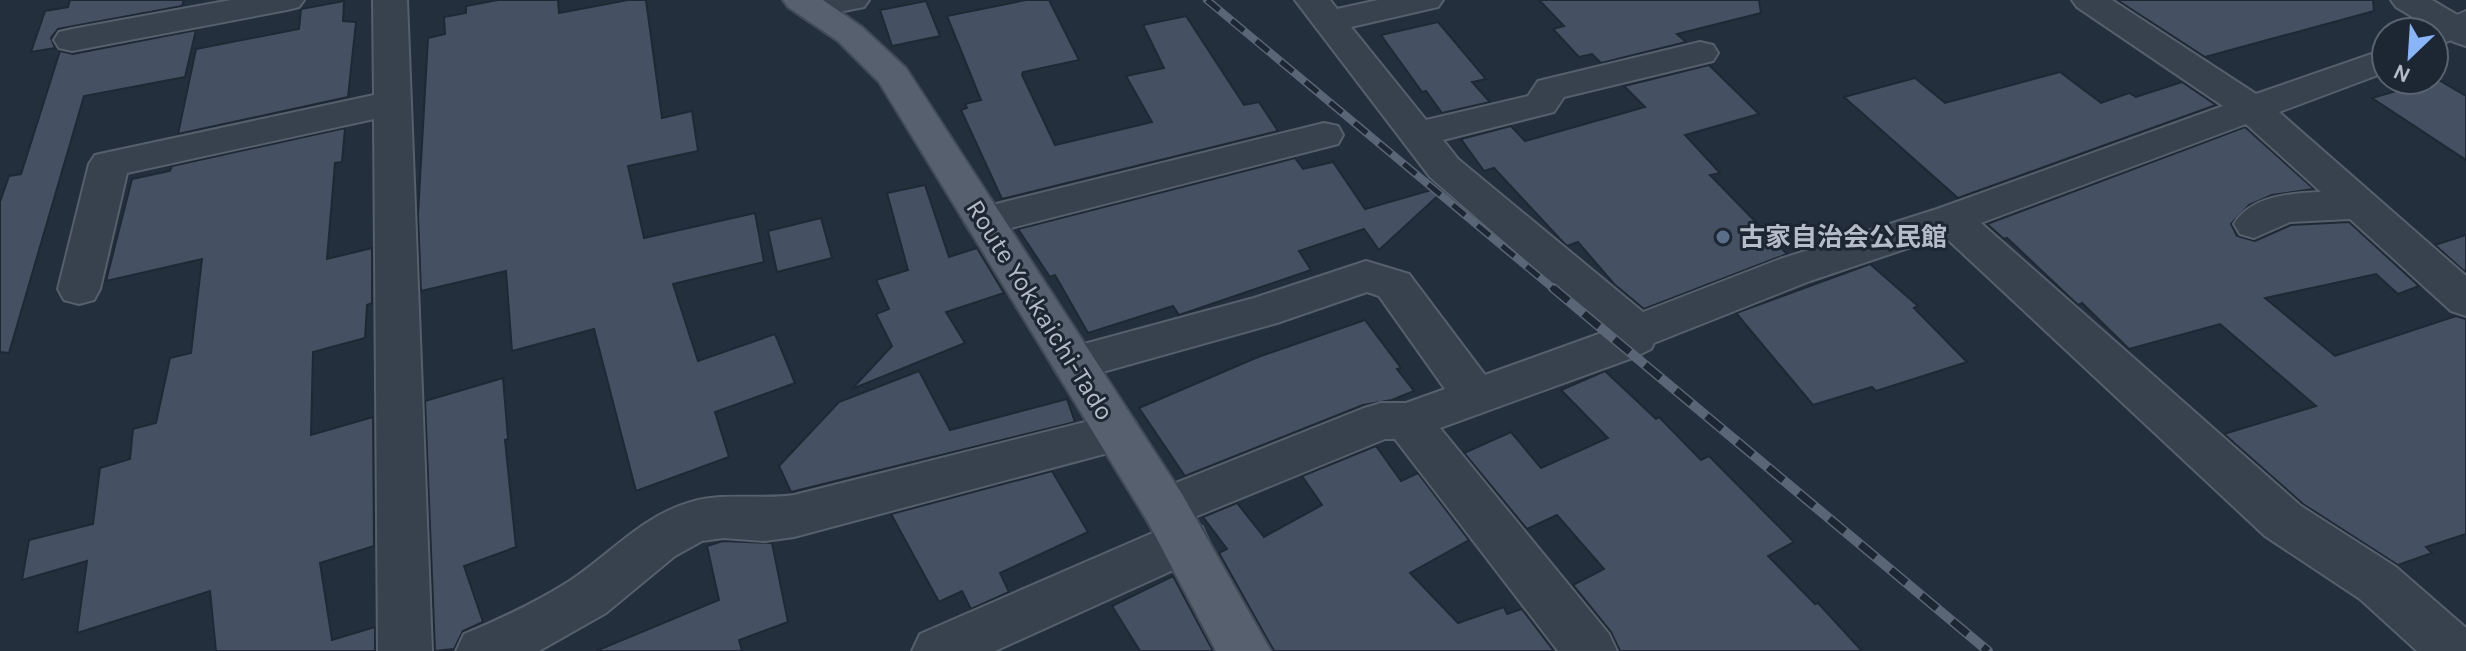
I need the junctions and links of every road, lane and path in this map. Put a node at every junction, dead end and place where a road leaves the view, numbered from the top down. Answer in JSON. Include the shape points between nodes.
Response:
{"nodes":[{"id":1,"x":287,"y":0,"type":"edge"},
{"id":2,"x":390,"y":0,"type":"edge"},
{"id":3,"x":1426,"y":0,"type":"edge"},
{"id":4,"x":2089,"y":0,"type":"edge"},
{"id":5,"x":2408,"y":0,"type":"edge"},
{"id":6,"x":822,"y":2,"type":"edge"},
{"id":7,"x":1320,"y":11,"type":"edge"},
{"id":8,"x":2455,"y":30,"type":"edge"},
{"id":9,"x":72,"y":40,"type":"dead end"},
{"id":10,"x":1700,"y":53,"type":"dead end"},
{"id":11,"x":2370,"y":66,"type":"edge"},
{"id":12,"x":393,"y":103,"type":"junction"},
{"id":13,"x":2251,"y":108,"type":"junction"},
{"id":14,"x":1418,"y":134,"type":"junction"},
{"id":15,"x":1324,"y":135,"type":"dead end"},
{"id":16,"x":2360,"y":205,"type":"junction"},
{"id":17,"x":1951,"y":219,"type":"junction"},
{"id":18,"x":984,"y":221,"type":"junction"},
{"id":19,"x":2254,"y":224,"type":"dead end"},
{"id":20,"x":79,"y":289,"type":"dead end"},
{"id":21,"x":2466,"y":300,"type":"edge"},
{"id":22,"x":1637,"y":332,"type":"junction"},
{"id":23,"x":1074,"y":363,"type":"junction"},
{"id":24,"x":1475,"y":396,"type":"junction"},
{"id":25,"x":1407,"y":421,"type":"junction"},
{"id":26,"x":1117,"y":433,"type":"junction"},
{"id":27,"x":1174,"y":525,"type":"junction"},
{"id":28,"x":405,"y":651,"type":"edge"},
{"id":29,"x":483,"y":651,"type":"edge"},
{"id":30,"x":939,"y":651,"type":"edge"},
{"id":31,"x":1244,"y":651,"type":"edge"},
{"id":32,"x":1590,"y":651,"type":"edge"},
{"id":33,"x":2454,"y":651,"type":"edge"}],
"edges":[{"from":1,"to":9,"type":"street"},
{"from":2,"to":12,"type":"street"},
{"from":3,"to":7,"type":"street"},
{"from":4,"to":13,"type":"street"},
{"from":5,"to":8,"type":"street"},
{"from":6,"to":18,"type":"main road","name":"Route Yokkaichi-Tado","via":[[893,76]]},
{"from":7,"to":14,"type":"street"},
{"from":10,"to":14,"type":"street","via":[[1551,89],[1541,104]]},
{"from":11,"to":13,"type":"street"},
{"from":12,"to":20,"type":"street","via":[[109,164]]},
{"from":12,"to":28,"type":"street"},
{"from":13,"to":16,"type":"street"},
{"from":13,"to":17,"type":"street"},
{"from":14,"to":22,"type":"street","via":[[1444,168]]},
{"from":15,"to":18,"type":"street"},
{"from":16,"to":19,"type":"street","via":[[2289,210]]},
{"from":16,"to":21,"type":"street"},
{"from":17,"to":22,"type":"street","via":[[1795,270]]},
{"from":17,"to":33,"type":"street","via":[[2283,521],[2378,583]]},
{"from":18,"to":23,"type":"main road","name":"Route Yokkaichi-Tado"},
{"from":22,"to":24,"type":"street","via":[[1619,345]]},
{"from":23,"to":24,"type":"street","via":[[1262,312],[1366,276],[1394,285]]},
{"from":23,"to":26,"type":"main road","name":"Route Yokkaichi-Tado"},
{"from":24,"to":25,"type":"street"},
{"from":25,"to":27,"type":"street","via":[[1381,421]]},
{"from":25,"to":32,"type":"street"},
{"from":26,"to":27,"type":"main road","name":"Route Yokkaichi-Tado"},
{"from":26,"to":29,"type":"street","via":[[794,516],[693,522],[657,541],[588,597]]},
{"from":27,"to":30,"type":"street"},
{"from":27,"to":31,"type":"main road","name":"Route Yokkaichi-Tado"}]}
